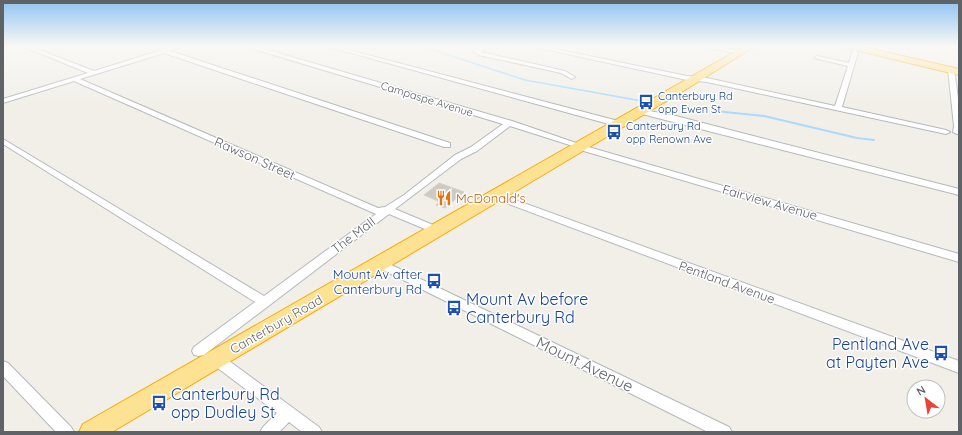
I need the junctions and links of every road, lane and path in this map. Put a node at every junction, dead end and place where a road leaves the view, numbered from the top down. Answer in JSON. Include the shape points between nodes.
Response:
{"nodes":[{"id":1,"x":77,"y":66,"type":"edge"},
{"id":2,"x":114,"y":66,"type":"edge"},
{"id":3,"x":213,"y":66,"type":"edge"},
{"id":4,"x":318,"y":66,"type":"edge"},
{"id":5,"x":404,"y":66,"type":"edge"},
{"id":6,"x":535,"y":66,"type":"edge"},
{"id":7,"x":631,"y":66,"type":"edge"},
{"id":8,"x":716,"y":66,"type":"edge"},
{"id":9,"x":849,"y":66,"type":"edge"},
{"id":10,"x":938,"y":66,"type":"edge"},
{"id":11,"x":942,"y":66,"type":"edge"},
{"id":12,"x":956,"y":70,"type":"edge"},
{"id":13,"x":94,"y":73,"type":"junction"},
{"id":14,"x":572,"y":77,"type":"dead end"},
{"id":15,"x":697,"y":78,"type":"junction"},
{"id":16,"x":74,"y":79,"type":"junction"},
{"id":17,"x":4,"y":101,"type":"edge"},
{"id":18,"x":838,"y":108,"type":"junction"},
{"id":19,"x":644,"y":110,"type":"junction"},
{"id":20,"x":509,"y":123,"type":"junction"},
{"id":21,"x":619,"y":124,"type":"junction"},
{"id":22,"x":958,"y":136,"type":"edge"},
{"id":23,"x":3,"y":141,"type":"edge"},
{"id":24,"x":447,"y":145,"type":"dead end"},
{"id":25,"x":581,"y":146,"type":"junction"},
{"id":26,"x":959,"y":192,"type":"edge"},
{"id":27,"x":496,"y":196,"type":"junction"},
{"id":28,"x":388,"y":210,"type":"junction"},
{"id":29,"x":436,"y":230,"type":"junction"},
{"id":30,"x":959,"y":258,"type":"edge"},
{"id":31,"x":381,"y":264,"type":"junction"},
{"id":32,"x":264,"y":302,"type":"junction"},
{"id":33,"x":207,"y":355,"type":"junction"},
{"id":34,"x":3,"y":367,"type":"edge"},
{"id":35,"x":959,"y":367,"type":"edge"},
{"id":36,"x":288,"y":413,"type":"junction"},
{"id":37,"x":66,"y":432,"type":"edge"},
{"id":38,"x":91,"y":432,"type":"edge"},
{"id":39,"x":268,"y":432,"type":"edge"},
{"id":40,"x":314,"y":432,"type":"edge"},
{"id":41,"x":724,"y":432,"type":"edge"}],
"edges":[{"from":1,"to":13,"type":"street"},
{"from":2,"to":13,"type":"street"},
{"from":3,"to":24,"type":"street"},
{"from":4,"to":20,"type":"street","name":"Campaspe Avenue"},
{"from":5,"to":21,"type":"street"},
{"from":6,"to":14,"type":"street","via":[[563,72]]},
{"from":7,"to":15,"type":"street"},
{"from":8,"to":15,"type":"highway","name":"Canterbury Road"},
{"from":9,"to":18,"type":"street"},
{"from":10,"to":12,"type":"highway"},
{"from":11,"to":12,"type":"highway"},
{"from":12,"to":22,"type":"street"},
{"from":13,"to":16,"type":"street"},
{"from":15,"to":18,"type":"street"},
{"from":15,"to":19,"type":"highway","name":"Canterbury Road"},
{"from":16,"to":17,"type":"street"},
{"from":16,"to":28,"type":"street","name":"Rawson Street","via":[[372,209]]},
{"from":18,"to":22,"type":"street"},
{"from":19,"to":21,"type":"highway","name":"Canterbury Road"},
{"from":19,"to":26,"type":"street"},
{"from":20,"to":25,"type":"street","name":"Campaspe Avenue"},
{"from":20,"to":28,"type":"street","name":"The Mall","via":[[474,149],[458,157]]},
{"from":21,"to":25,"type":"highway","name":"Canterbury Road"},
{"from":23,"to":32,"type":"street"},
{"from":25,"to":27,"type":"highway","name":"Canterbury Road"},
{"from":25,"to":30,"type":"street","name":"Fairview Avenue"},
{"from":27,"to":29,"type":"highway","name":"Canterbury Road"},
{"from":27,"to":35,"type":"street","name":"Pentland Avenue"},
{"from":28,"to":29,"type":"street","name":"Rawson Street"},
{"from":28,"to":32,"type":"street","name":"The Mall"},
{"from":29,"to":31,"type":"highway","name":"Canterbury Road"},
{"from":31,"to":33,"type":"highway","name":"Canterbury Road"},
{"from":31,"to":41,"type":"street","name":"Mount Avenue"},
{"from":32,"to":33,"type":"street","name":"The Mall"},
{"from":33,"to":36,"type":"street"},
{"from":33,"to":38,"type":"highway","name":"Canterbury Road"},
{"from":34,"to":37,"type":"street"},
{"from":36,"to":39,"type":"street"},
{"from":36,"to":40,"type":"street"}]}
